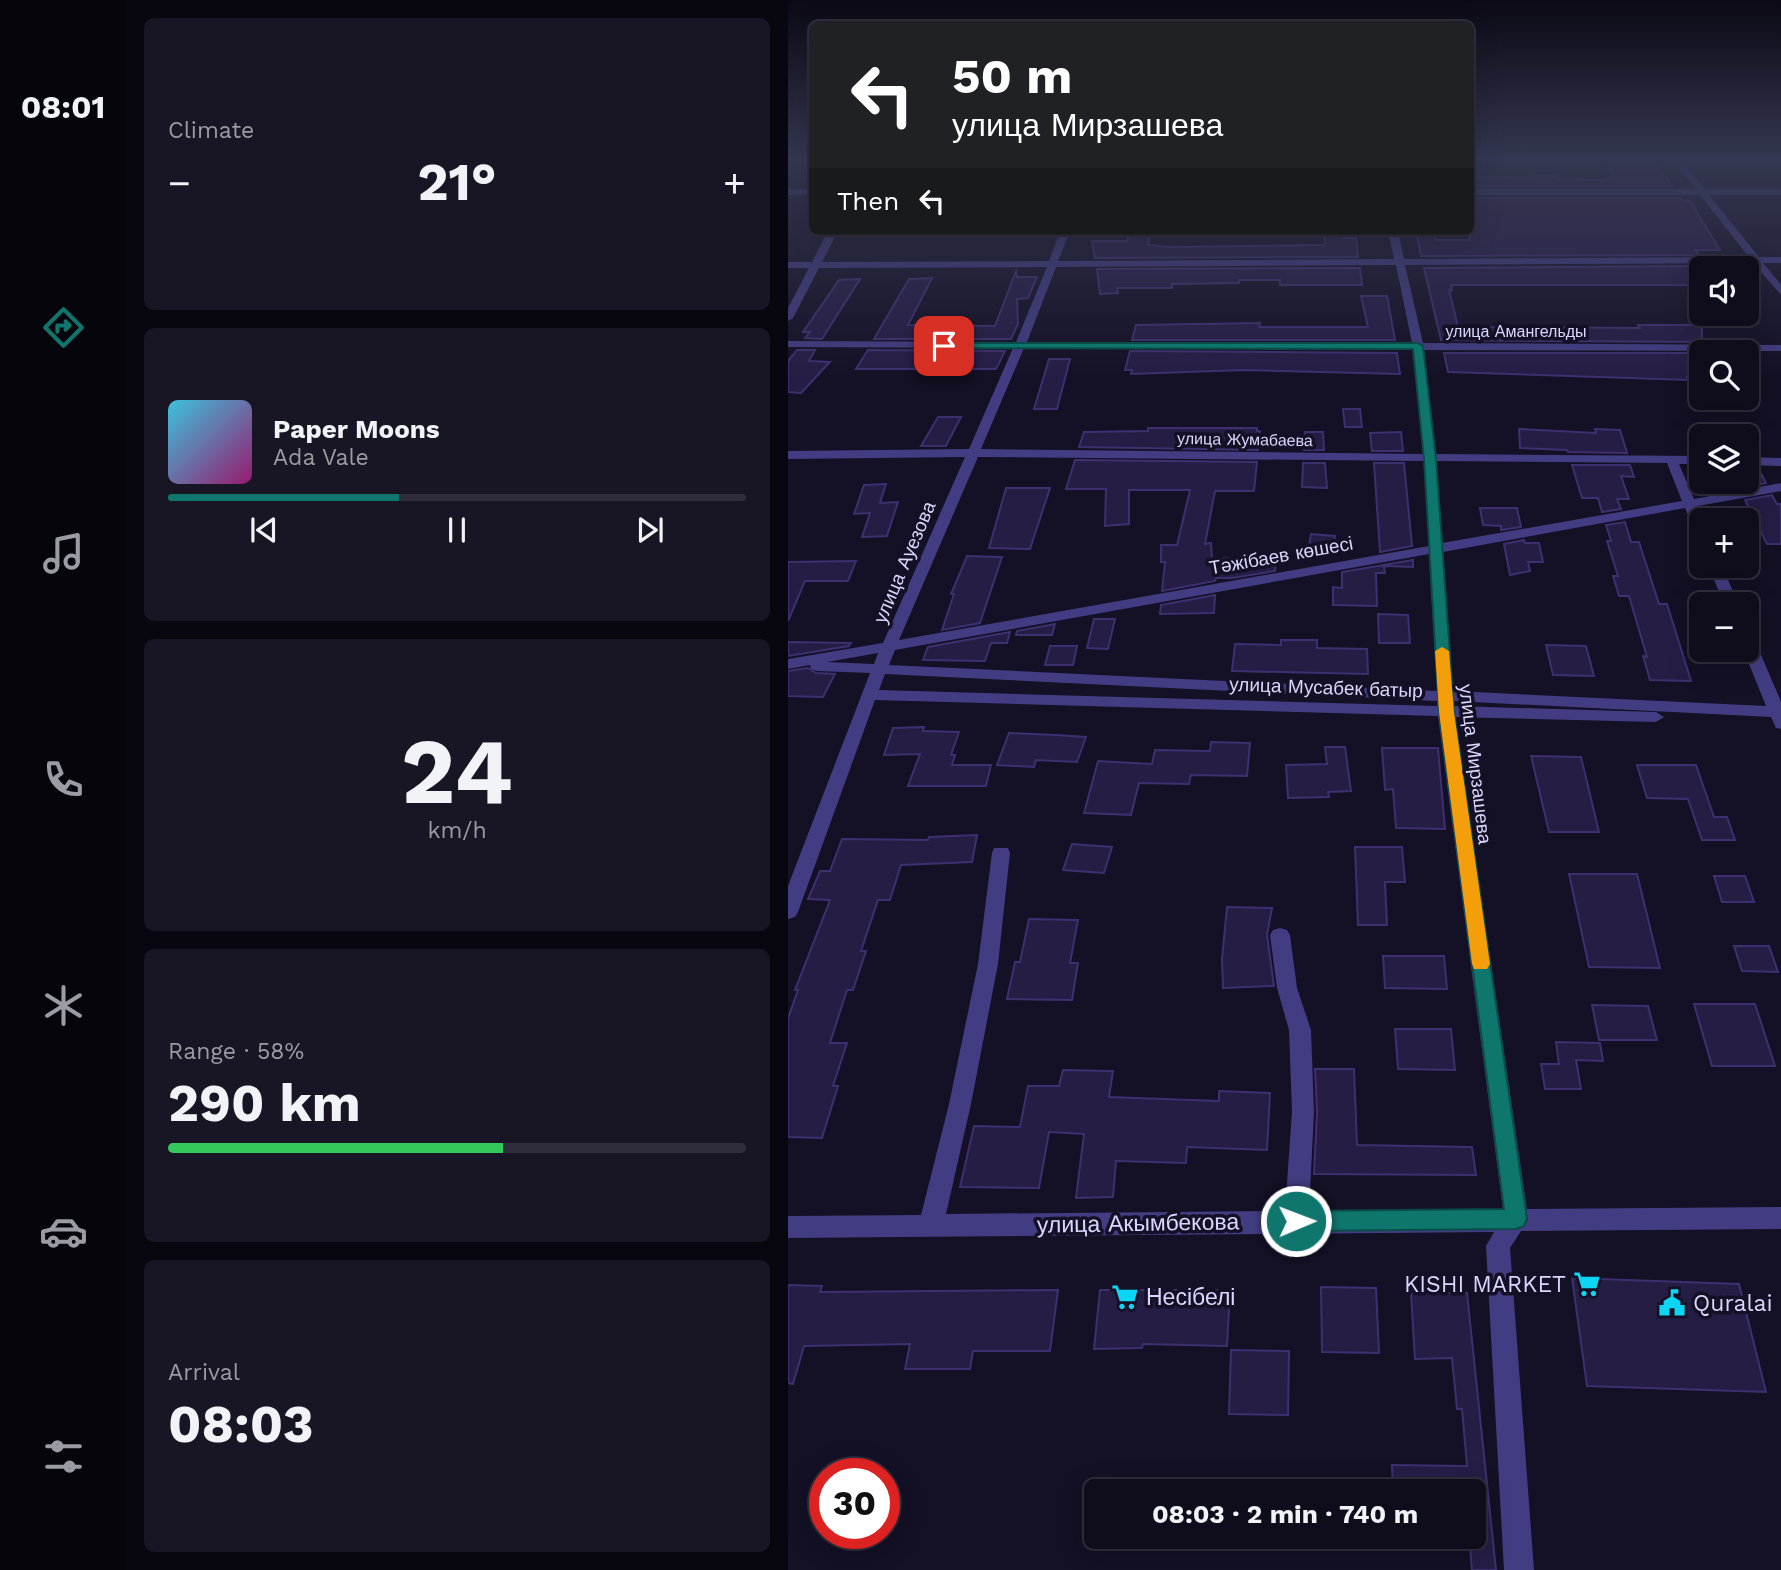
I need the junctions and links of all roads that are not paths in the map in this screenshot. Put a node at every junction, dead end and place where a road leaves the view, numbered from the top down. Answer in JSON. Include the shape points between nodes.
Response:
{"nodes":[{"id":1,"x":1735,"y":232,"type":"edge"},
{"id":2,"x":831,"y":235,"type":"edge"},
{"id":3,"x":1064,"y":235,"type":"edge"},
{"id":4,"x":1394,"y":235,"type":"edge"},
{"id":5,"x":1754,"y":256,"type":"edge"},
{"id":6,"x":1689,"y":260,"type":"edge"},
{"id":7,"x":1759,"y":260,"type":"edge"},
{"id":8,"x":1781,"y":260,"type":"edge"},
{"id":9,"x":1401,"y":262,"type":"junction"},
{"id":10,"x":1053,"y":263,"type":"junction"},
{"id":11,"x":1759,"y":263,"type":"edge"},
{"id":12,"x":788,"y":265,"type":"edge"},
{"id":13,"x":814,"y":265,"type":"junction"},
{"id":14,"x":1781,"y":293,"type":"edge"},
{"id":15,"x":788,"y":318,"type":"edge"},
{"id":16,"x":788,"y":344,"type":"edge"},
{"id":17,"x":1021,"y":346,"type":"junction"},
{"id":18,"x":1418,"y":346,"type":"junction"},
{"id":19,"x":1781,"y":348,"type":"edge"},
{"id":20,"x":972,"y":453,"type":"junction"},
{"id":21,"x":788,"y":455,"type":"edge"},
{"id":22,"x":1430,"y":459,"type":"junction"},
{"id":23,"x":1671,"y":459,"type":"junction"},
{"id":24,"x":1689,"y":460,"type":"edge"},
{"id":25,"x":1759,"y":461,"type":"edge"},
{"id":26,"x":1781,"y":462,"type":"edge"},
{"id":27,"x":1781,"y":487,"type":"edge"},
{"id":28,"x":1692,"y":508,"type":"edge"},
{"id":29,"x":1756,"y":662,"type":"edge"},
{"id":30,"x":788,"y":664,"type":"edge"},
{"id":31,"x":868,"y":695,"type":"junction"},
{"id":32,"x":1446,"y":712,"type":"junction"},
{"id":33,"x":1781,"y":719,"type":"edge"},
{"id":34,"x":1001,"y":853,"type":"dead end"},
{"id":35,"x":788,"y":912,"type":"edge"},
{"id":36,"x":1280,"y":934,"type":"dead end"},
{"id":37,"x":1781,"y":1218,"type":"edge"},
{"id":38,"x":1516,"y":1219,"type":"junction"},
{"id":39,"x":1296,"y":1221,"type":"junction"},
{"id":40,"x":931,"y":1225,"type":"junction"},
{"id":41,"x":788,"y":1227,"type":"edge"},
{"id":42,"x":1519,"y":1570,"type":"edge"}],
"edges":[{"from":1,"to":5,"type":"street"},
{"from":2,"to":13,"type":"street"},
{"from":3,"to":10,"type":"street","name":"улица Ауезова"},
{"from":4,"to":9,"type":"street","name":"улица Мирзашева"},
{"from":6,"to":9,"type":"street"},
{"from":7,"to":8,"type":"street"},
{"from":9,"to":10,"type":"street"},
{"from":9,"to":18,"type":"street","name":"улица Мирзашева"},
{"from":10,"to":13,"type":"street"},
{"from":10,"to":17,"type":"street","name":"улица Ауезова"},
{"from":11,"to":14,"type":"street"},
{"from":12,"to":13,"type":"street"},
{"from":13,"to":15,"type":"street"},
{"from":16,"to":17,"type":"street","name":"улица Амангельды"},
{"from":17,"to":18,"type":"street","name":"улица Амангельды"},
{"from":17,"to":20,"type":"street","name":"улица Ауезова"},
{"from":18,"to":19,"type":"street","name":"улица Амангельды"},
{"from":18,"to":22,"type":"street","name":"улица Мирзашева"},
{"from":20,"to":21,"type":"street","name":"улица Жумабаева"},
{"from":20,"to":22,"type":"street","name":"улица Жумабаева"},
{"from":20,"to":31,"type":"street","name":"улица Ауезова"},
{"from":22,"to":23,"type":"street","name":"улица Жумабаева"},
{"from":22,"to":32,"type":"street","name":"улица Мирзашева"},
{"from":23,"to":24,"type":"street","name":"улица Жумабаева"},
{"from":23,"to":28,"type":"street"},
{"from":25,"to":26,"type":"street"},
{"from":27,"to":30,"type":"street","name":"Тәжібаев көшесі"},
{"from":29,"to":33,"type":"street"},
{"from":30,"to":33,"type":"street","name":"Тәжібаев көшесі"},
{"from":31,"to":32,"type":"street","name":"улица Мусабек батыр"},
{"from":31,"to":35,"type":"street","name":"улица Ауезова"},
{"from":32,"to":33,"type":"street","name":"улица Мусабек батыр"},
{"from":32,"to":38,"type":"street","name":"улица Мирзашева"},
{"from":34,"to":40,"type":"street","via":[[988,964]]},
{"from":36,"to":39,"type":"street","via":[[1287,988],[1300,1030],[1303,1112]]},
{"from":37,"to":38,"type":"street","name":"улица Акымбекова"},
{"from":38,"to":39,"type":"street","name":"улица Акымбекова"},
{"from":38,"to":42,"type":"street","via":[[1498,1246]]},
{"from":39,"to":40,"type":"street","name":"улица Акымбекова"},
{"from":40,"to":41,"type":"street","name":"улица Акымбекова"}]}
